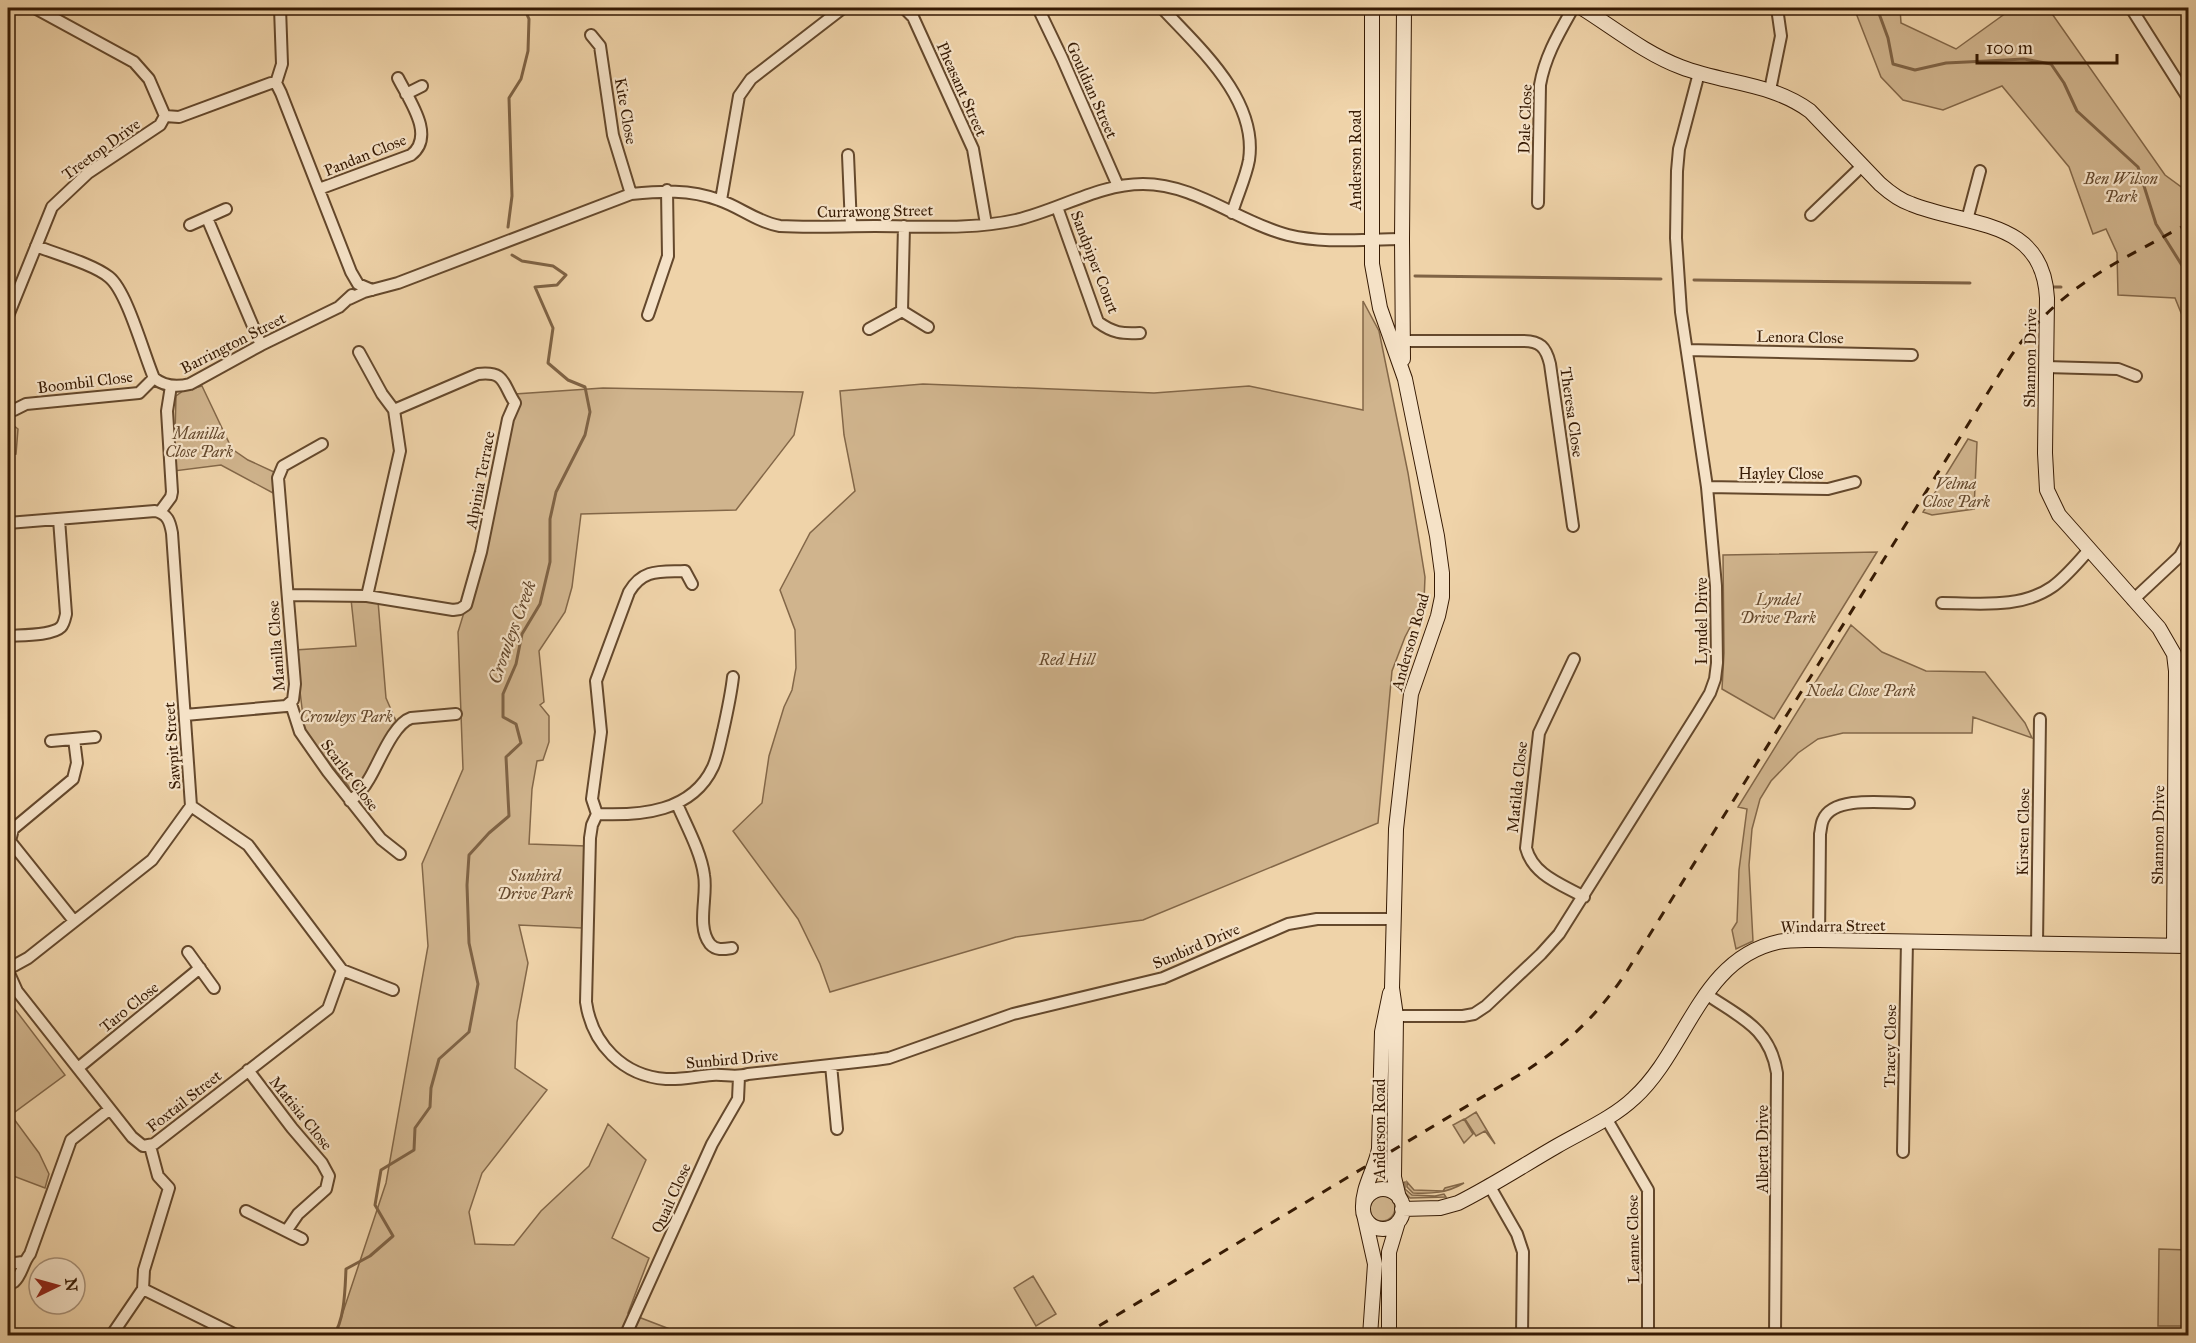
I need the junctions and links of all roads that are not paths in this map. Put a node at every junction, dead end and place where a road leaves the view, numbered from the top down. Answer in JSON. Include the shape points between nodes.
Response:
{"nodes":[{"id":1,"x":35,"y":8,"type":"edge"},
{"id":2,"x":280,"y":8,"type":"edge"},
{"id":3,"x":843,"y":8,"type":"edge"},
{"id":4,"x":904,"y":8,"type":"edge"},
{"id":5,"x":1038,"y":8,"type":"edge"},
{"id":6,"x":1162,"y":8,"type":"edge"},
{"id":7,"x":1372,"y":8,"type":"edge"},
{"id":8,"x":1404,"y":8,"type":"edge"},
{"id":9,"x":1573,"y":8,"type":"edge"},
{"id":10,"x":1582,"y":8,"type":"edge"},
{"id":11,"x":1776,"y":8,"type":"edge"},
{"id":12,"x":2131,"y":8,"type":"edge"},
{"id":13,"x":591,"y":36,"type":"dead end"},
{"id":14,"x":1699,"y":73,"type":"junction"},
{"id":15,"x":399,"y":78,"type":"dead end"},
{"id":16,"x":276,"y":83,"type":"junction"},
{"id":17,"x":423,"y":86,"type":"dead end"},
{"id":18,"x":1770,"y":90,"type":"junction"},
{"id":19,"x":406,"y":94,"type":"junction"},
{"id":20,"x":2188,"y":98,"type":"edge"},
{"id":21,"x":165,"y":116,"type":"junction"},
{"id":22,"x":849,"y":155,"type":"dead end"},
{"id":23,"x":1862,"y":166,"type":"junction"},
{"id":24,"x":1980,"y":171,"type":"dead end"},
{"id":25,"x":1118,"y":186,"type":"junction"},
{"id":26,"x":319,"y":189,"type":"junction"},
{"id":27,"x":667,"y":190,"type":"junction"},
{"id":28,"x":631,"y":194,"type":"junction"},
{"id":29,"x":721,"y":200,"type":"junction"},
{"id":30,"x":1538,"y":203,"type":"dead end"},
{"id":31,"x":1058,"y":207,"type":"junction"},
{"id":32,"x":226,"y":209,"type":"dead end"},
{"id":33,"x":1232,"y":213,"type":"junction"},
{"id":34,"x":1811,"y":215,"type":"dead end"},
{"id":35,"x":207,"y":218,"type":"junction"},
{"id":36,"x":1967,"y":220,"type":"junction"},
{"id":37,"x":986,"y":224,"type":"junction"},
{"id":38,"x":190,"y":225,"type":"dead end"},
{"id":39,"x":851,"y":226,"type":"junction"},
{"id":40,"x":904,"y":226,"type":"junction"},
{"id":41,"x":1372,"y":239,"type":"junction"},
{"id":42,"x":1402,"y":239,"type":"junction"},
{"id":43,"x":36,"y":246,"type":"junction"},
{"id":44,"x":358,"y":284,"type":"junction"},
{"id":45,"x":375,"y":290,"type":"junction"},
{"id":46,"x":349,"y":299,"type":"junction"},
{"id":47,"x":902,"y":311,"type":"junction"},
{"id":48,"x":648,"y":315,"type":"dead end"},
{"id":49,"x":8,"y":316,"type":"edge"},
{"id":50,"x":928,"y":327,"type":"dead end"},
{"id":51,"x":869,"y":329,"type":"dead end"},
{"id":52,"x":1140,"y":333,"type":"dead end"},
{"id":53,"x":1398,"y":342,"type":"junction"},
{"id":54,"x":261,"y":345,"type":"junction"},
{"id":55,"x":1687,"y":350,"type":"junction"},
{"id":56,"x":359,"y":352,"type":"dead end"},
{"id":57,"x":1912,"y":354,"type":"dead end"},
{"id":58,"x":2046,"y":367,"type":"junction"},
{"id":59,"x":2136,"y":376,"type":"dead end"},
{"id":60,"x":154,"y":378,"type":"junction"},
{"id":61,"x":171,"y":386,"type":"junction"},
{"id":62,"x":14,"y":410,"type":"dead end"},
{"id":63,"x":394,"y":410,"type":"junction"},
{"id":64,"x":322,"y":444,"type":"dead end"},
{"id":65,"x":1855,"y":482,"type":"dead end"},
{"id":66,"x":1707,"y":488,"type":"junction"},
{"id":67,"x":160,"y":512,"type":"junction"},
{"id":68,"x":59,"y":519,"type":"junction"},
{"id":69,"x":8,"y":523,"type":"edge"},
{"id":70,"x":1573,"y":526,"type":"dead end"},
{"id":71,"x":2188,"y":542,"type":"edge"},
{"id":72,"x":2089,"y":550,"type":"junction"},
{"id":73,"x":692,"y":584,"type":"dead end"},
{"id":74,"x":288,"y":595,"type":"junction"},
{"id":75,"x":367,"y":596,"type":"junction"},
{"id":76,"x":2133,"y":600,"type":"junction"},
{"id":77,"x":1942,"y":603,"type":"dead end"},
{"id":78,"x":8,"y":636,"type":"edge"},
{"id":79,"x":1574,"y":659,"type":"dead end"},
{"id":80,"x":733,"y":676,"type":"dead end"},
{"id":81,"x":291,"y":704,"type":"junction"},
{"id":82,"x":456,"y":714,"type":"dead end"},
{"id":83,"x":185,"y":715,"type":"junction"},
{"id":84,"x":2040,"y":719,"type":"dead end"},
{"id":85,"x":95,"y":737,"type":"dead end"},
{"id":86,"x":74,"y":739,"type":"junction"},
{"id":87,"x":51,"y":741,"type":"dead end"},
{"id":88,"x":350,"y":801,"type":"junction"},
{"id":89,"x":1909,"y":803,"type":"dead end"},
{"id":90,"x":677,"y":804,"type":"junction"},
{"id":91,"x":191,"y":806,"type":"junction"},
{"id":92,"x":597,"y":814,"type":"junction"},
{"id":93,"x":9,"y":841,"type":"edge"},
{"id":94,"x":400,"y":854,"type":"dead end"},
{"id":95,"x":1584,"y":897,"type":"junction"},
{"id":96,"x":1394,"y":919,"type":"junction"},
{"id":97,"x":74,"y":921,"type":"junction"},
{"id":98,"x":1819,"y":940,"type":"junction"},
{"id":99,"x":1907,"y":941,"type":"junction"},
{"id":100,"x":2037,"y":944,"type":"junction"},
{"id":101,"x":2174,"y":946,"type":"junction"},
{"id":102,"x":2188,"y":946,"type":"edge"},
{"id":103,"x":732,"y":948,"type":"dead end"},
{"id":104,"x":188,"y":952,"type":"dead end"},
{"id":105,"x":200,"y":968,"type":"junction"},
{"id":106,"x":8,"y":970,"type":"edge"},
{"id":107,"x":342,"y":970,"type":"junction"},
{"id":108,"x":214,"y":988,"type":"dead end"},
{"id":109,"x":393,"y":990,"type":"dead end"},
{"id":110,"x":1706,"y":994,"type":"junction"},
{"id":111,"x":1390,"y":1016,"type":"junction"},
{"id":112,"x":831,"y":1065,"type":"junction"},
{"id":113,"x":78,"y":1068,"type":"junction"},
{"id":114,"x":248,"y":1070,"type":"junction"},
{"id":115,"x":739,"y":1077,"type":"junction"},
{"id":116,"x":110,"y":1109,"type":"junction"},
{"id":117,"x":1606,"y":1118,"type":"junction"},
{"id":118,"x":837,"y":1129,"type":"dead end"},
{"id":119,"x":150,"y":1146,"type":"junction"},
{"id":120,"x":1903,"y":1152,"type":"dead end"},
{"id":121,"x":1489,"y":1185,"type":"junction"},
{"id":122,"x":1400,"y":1209,"type":"junction"},
{"id":123,"x":246,"y":1211,"type":"dead end"},
{"id":124,"x":1363,"y":1212,"type":"junction"},
{"id":125,"x":287,"y":1230,"type":"junction"},
{"id":126,"x":302,"y":1239,"type":"dead end"},
{"id":127,"x":23,"y":1262,"type":"junction"},
{"id":128,"x":8,"y":1264,"type":"edge"},
{"id":129,"x":8,"y":1282,"type":"edge"},
{"id":130,"x":143,"y":1289,"type":"junction"},
{"id":131,"x":627,"y":1332,"type":"dead end"},
{"id":132,"x":111,"y":1335,"type":"edge"},
{"id":133,"x":238,"y":1335,"type":"edge"},
{"id":134,"x":1370,"y":1335,"type":"edge"},
{"id":135,"x":1389,"y":1335,"type":"edge"},
{"id":136,"x":1522,"y":1335,"type":"edge"},
{"id":137,"x":1648,"y":1335,"type":"edge"},
{"id":138,"x":1775,"y":1335,"type":"edge"}],
"edges":[{"from":1,"to":21,"type":"street","via":[[134,62],[149,79]]},
{"from":2,"to":16,"type":"street","via":[[282,64]]},
{"from":3,"to":29,"type":"street","via":[[751,79],[739,96]]},
{"from":4,"to":37,"type":"street","name":"Pheasant Street","via":[[913,17],[973,148]]},
{"from":5,"to":25,"type":"street","name":"Gouldian Street"},
{"from":6,"to":33,"type":"street","via":[[1227,82],[1245,116],[1249,160]]},
{"from":7,"to":41,"type":"street","name":"Anderson Road"},
{"from":8,"to":42,"type":"street","name":"Anderson Road"},
{"from":9,"to":30,"type":"street","name":"Dale Close","via":[[1542,69]]},
{"from":10,"to":14,"type":"street","name":"Shannon Drive","via":[[1666,60]]},
{"from":11,"to":18,"type":"street","via":[[1781,36]]},
{"from":12,"to":20,"type":"street"},
{"from":13,"to":28,"type":"street","name":"Kite Close","via":[[600,46],[613,135]]},
{"from":14,"to":18,"type":"street","name":"Shannon Drive"},
{"from":14,"to":55,"type":"street","name":"Lyndel Drive","via":[[1677,171],[1678,282]]},
{"from":15,"to":19,"type":"street","name":"Pandan Close"},
{"from":16,"to":21,"type":"street","via":[[179,117]]},
{"from":16,"to":26,"type":"street"},
{"from":17,"to":19,"type":"street"},
{"from":18,"to":23,"type":"street","name":"Shannon Drive","via":[[1810,111]]},
{"from":19,"to":26,"type":"street","name":"Pandan Close","via":[[422,132],[419,148],[411,155]]},
{"from":21,"to":43,"type":"street","name":"Treetop Drive","via":[[160,125],[88,173],[62,196],[47,216]]},
{"from":22,"to":39,"type":"street"},
{"from":23,"to":34,"type":"street"},
{"from":23,"to":36,"type":"street","name":"Shannon Drive","via":[[1880,184],[1909,203]]},
{"from":24,"to":36,"type":"street"},
{"from":25,"to":31,"type":"street","name":"Currawong Street"},
{"from":25,"to":33,"type":"street","name":"Currawong Street","via":[[1169,186],[1196,194]]},
{"from":26,"to":44,"type":"street"},
{"from":27,"to":28,"type":"street","name":"Currawong Street"},
{"from":27,"to":29,"type":"street","name":"Currawong Street"},
{"from":27,"to":48,"type":"street","via":[[668,256]]},
{"from":28,"to":45,"type":"street","name":"Currawong Street"},
{"from":29,"to":39,"type":"street","name":"Currawong Street","via":[[770,224]]},
{"from":31,"to":37,"type":"street","name":"Currawong Street"},
{"from":31,"to":52,"type":"street","name":"Sandpiper Court","via":[[1098,322],[1110,331]]},
{"from":32,"to":35,"type":"street"},
{"from":33,"to":41,"type":"street","name":"Currawong Street","via":[[1304,238]]},
{"from":35,"to":38,"type":"street"},
{"from":35,"to":54,"type":"street"},
{"from":36,"to":58,"type":"street","name":"Shannon Drive","via":[[2009,233],[2037,259],[2047,291]]},
{"from":37,"to":40,"type":"street","name":"Currawong Street"},
{"from":39,"to":40,"type":"street","name":"Currawong Street"},
{"from":40,"to":47,"type":"street"},
{"from":41,"to":42,"type":"street","name":"Currawong Street"},
{"from":41,"to":53,"type":"street","name":"Anderson Road","via":[[1376,293]]},
{"from":42,"to":53,"type":"street","name":"Anderson Road"},
{"from":43,"to":49,"type":"street","name":"Treetop Drive"},
{"from":43,"to":60,"type":"street","via":[[109,277],[126,305]]},
{"from":44,"to":45,"type":"street"},
{"from":44,"to":46,"type":"street","name":"Barrington Street"},
{"from":45,"to":46,"type":"street","name":"Currawong Street"},
{"from":46,"to":54,"type":"street","name":"Barrington Street"},
{"from":47,"to":50,"type":"street"},
{"from":47,"to":51,"type":"street"},
{"from":53,"to":70,"type":"street","name":"Theresa Close","via":[[1532,341],[1545,349]]},
{"from":53,"to":96,"type":"street","name":"Anderson Road","via":[[1443,579],[1438,616],[1410,703],[1396,829]]},
{"from":54,"to":61,"type":"street","name":"Barrington Street","via":[[190,384]]},
{"from":55,"to":57,"type":"street","name":"Lenora Close"},
{"from":55,"to":66,"type":"street","name":"Lyndel Drive"},
{"from":56,"to":63,"type":"street"},
{"from":58,"to":59,"type":"street","via":[[2118,369]]},
{"from":58,"to":72,"type":"street","name":"Shannon Drive","via":[[2047,490],[2059,515]]},
{"from":60,"to":61,"type":"street","name":"Barrington Street"},
{"from":60,"to":62,"type":"street","name":"Boombil Close","via":[[139,393],[26,404]]},
{"from":61,"to":67,"type":"street","via":[[167,429],[172,492]]},
{"from":63,"to":75,"type":"street","via":[[400,451]]},
{"from":63,"to":75,"type":"street","name":"Alpinia Terrace","via":[[478,374],[492,373],[502,378],[515,403],[508,419],[481,552],[466,604],[453,610]]},
{"from":64,"to":74,"type":"street","name":"Manilla Close","via":[[283,466],[278,478]]},
{"from":65,"to":66,"type":"street","name":"Hayley Close","via":[[1828,489]]},
{"from":66,"to":95,"type":"street","name":"Lyndel Drive","via":[[1716,586],[1715,679]]},
{"from":67,"to":68,"type":"street"},
{"from":67,"to":83,"type":"street","name":"Sawpit Street","via":[[167,516],[172,533]]},
{"from":68,"to":69,"type":"street"},
{"from":68,"to":78,"type":"street","via":[[64,622],[52,632]]},
{"from":71,"to":76,"type":"street","via":[[2180,556]]},
{"from":72,"to":76,"type":"street","name":"Shannon Drive"},
{"from":72,"to":77,"type":"street","via":[[2062,579],[2032,598],[2008,603]]},
{"from":73,"to":92,"type":"street","name":"Sunbird Drive","via":[[685,571],[652,573],[637,580],[629,592],[597,681],[601,732],[592,800]]},
{"from":74,"to":75,"type":"street","name":"Alpinia Terrace"},
{"from":74,"to":81,"type":"street","name":"Manilla Close","via":[[295,684]]},
{"from":76,"to":101,"type":"street","name":"Shannon Drive","via":[[2159,628],[2174,654]]},
{"from":79,"to":95,"type":"street","name":"Matilda Close","via":[[1539,733],[1526,848],[1539,872]]},
{"from":80,"to":90,"type":"street","via":[[713,766],[695,792]]},
{"from":81,"to":83,"type":"street","name":"Manilla Close"},
{"from":81,"to":88,"type":"street","name":"Scarlet Close","via":[[304,738]]},
{"from":82,"to":88,"type":"street","via":[[405,720],[369,780]]},
{"from":83,"to":91,"type":"street","name":"Sawpit Street"},
{"from":84,"to":100,"type":"street","name":"Kirsten Close"},
{"from":85,"to":86,"type":"street"},
{"from":86,"to":87,"type":"street"},
{"from":86,"to":93,"type":"street","via":[[77,763],[73,779],[13,829]]},
{"from":88,"to":94,"type":"street","name":"Scarlet Close","via":[[381,839]]},
{"from":89,"to":98,"type":"street","via":[[1849,803],[1829,812],[1823,820]]},
{"from":90,"to":92,"type":"street","via":[[636,815]]},
{"from":90,"to":103,"type":"street","via":[[705,876],[707,938],[714,947]]},
{"from":91,"to":97,"type":"street","name":"Sawpit Street","via":[[152,860]]},
{"from":91,"to":107,"type":"street","via":[[248,845]]},
{"from":92,"to":115,"type":"street","name":"Sunbird Drive","via":[[591,834],[586,980],[588,1011],[596,1036],[614,1058],[640,1074],[668,1079],[726,1074]]},
{"from":93,"to":97,"type":"street"},
{"from":95,"to":111,"type":"street","name":"Lyndel Drive","via":[[1541,954],[1474,1014]]},
{"from":96,"to":111,"type":"street","name":"Anderson Road"},
{"from":96,"to":112,"type":"street","name":"Sunbird Drive","via":[[1317,919],[1288,924],[1163,978],[1013,1014],[890,1058]]},
{"from":97,"to":106,"type":"street","name":"Sawpit Street"},
{"from":98,"to":99,"type":"street","name":"Windarra Street"},
{"from":98,"to":110,"type":"street","name":"Windarra Street","via":[[1780,941],[1750,952],[1729,966]]},
{"from":99,"to":100,"type":"street","name":"Windarra Street"},
{"from":99,"to":120,"type":"street","name":"Tracey Close"},
{"from":100,"to":101,"type":"street","name":"Windarra Street"},
{"from":101,"to":102,"type":"street","name":"Windarra Street"},
{"from":104,"to":105,"type":"street"},
{"from":105,"to":108,"type":"street"},
{"from":105,"to":113,"type":"street","name":"Taro Close"},
{"from":106,"to":113,"type":"street","name":"Foxtail Street","via":[[17,991]]},
{"from":107,"to":109,"type":"street"},
{"from":107,"to":114,"type":"street","name":"Foxtail Street","via":[[328,1010]]},
{"from":110,"to":117,"type":"street","name":"Windarra Street","via":[[1656,1074],[1635,1098]]},
{"from":110,"to":138,"type":"street","name":"Alberta Drive","via":[[1760,1032],[1774,1057]]},
{"from":111,"to":122,"type":"street","name":"Anderson Road","via":[[1394,1181]]},
{"from":111,"to":124,"type":"street","name":"Anderson Road","via":[[1382,1032],[1379,1149],[1364,1193]]},
{"from":112,"to":115,"type":"street","name":"Sunbird Drive"},
{"from":112,"to":118,"type":"street"},
{"from":113,"to":116,"type":"street","name":"Foxtail Street"},
{"from":114,"to":119,"type":"street","name":"Foxtail Street"},
{"from":114,"to":125,"type":"street","name":"Matisia Close","via":[[329,1176],[326,1189],[298,1214]]},
{"from":115,"to":131,"type":"street","name":"Quail Close","via":[[738,1099],[712,1144]]},
{"from":116,"to":119,"type":"street","name":"Foxtail Street","via":[[138,1144]]},
{"from":116,"to":127,"type":"street","via":[[71,1140],[30,1254]]},
{"from":117,"to":121,"type":"street","name":"Windarra Street"},
{"from":117,"to":137,"type":"street","name":"Leanne Close","via":[[1648,1190]]},
{"from":119,"to":130,"type":"street","via":[[158,1176],[169,1188],[144,1270]]},
{"from":121,"to":122,"type":"street","name":"Windarra Street","via":[[1447,1206]]},
{"from":121,"to":136,"type":"street","via":[[1523,1252]]},
{"from":122,"to":124,"type":"street","via":[[1388,1228],[1369,1223]]},
{"from":122,"to":124,"type":"street","via":[[1389,1190],[1376,1190],[1366,1197]]},
{"from":122,"to":135,"type":"street","name":"Anderson Road","via":[[1389,1252]]},
{"from":123,"to":125,"type":"street"},
{"from":124,"to":134,"type":"street","name":"Anderson Road","via":[[1375,1264]]},
{"from":125,"to":126,"type":"street"},
{"from":127,"to":128,"type":"street"},
{"from":127,"to":129,"type":"street","via":[[18,1279]]},
{"from":130,"to":132,"type":"street"},
{"from":130,"to":133,"type":"street"}]}
